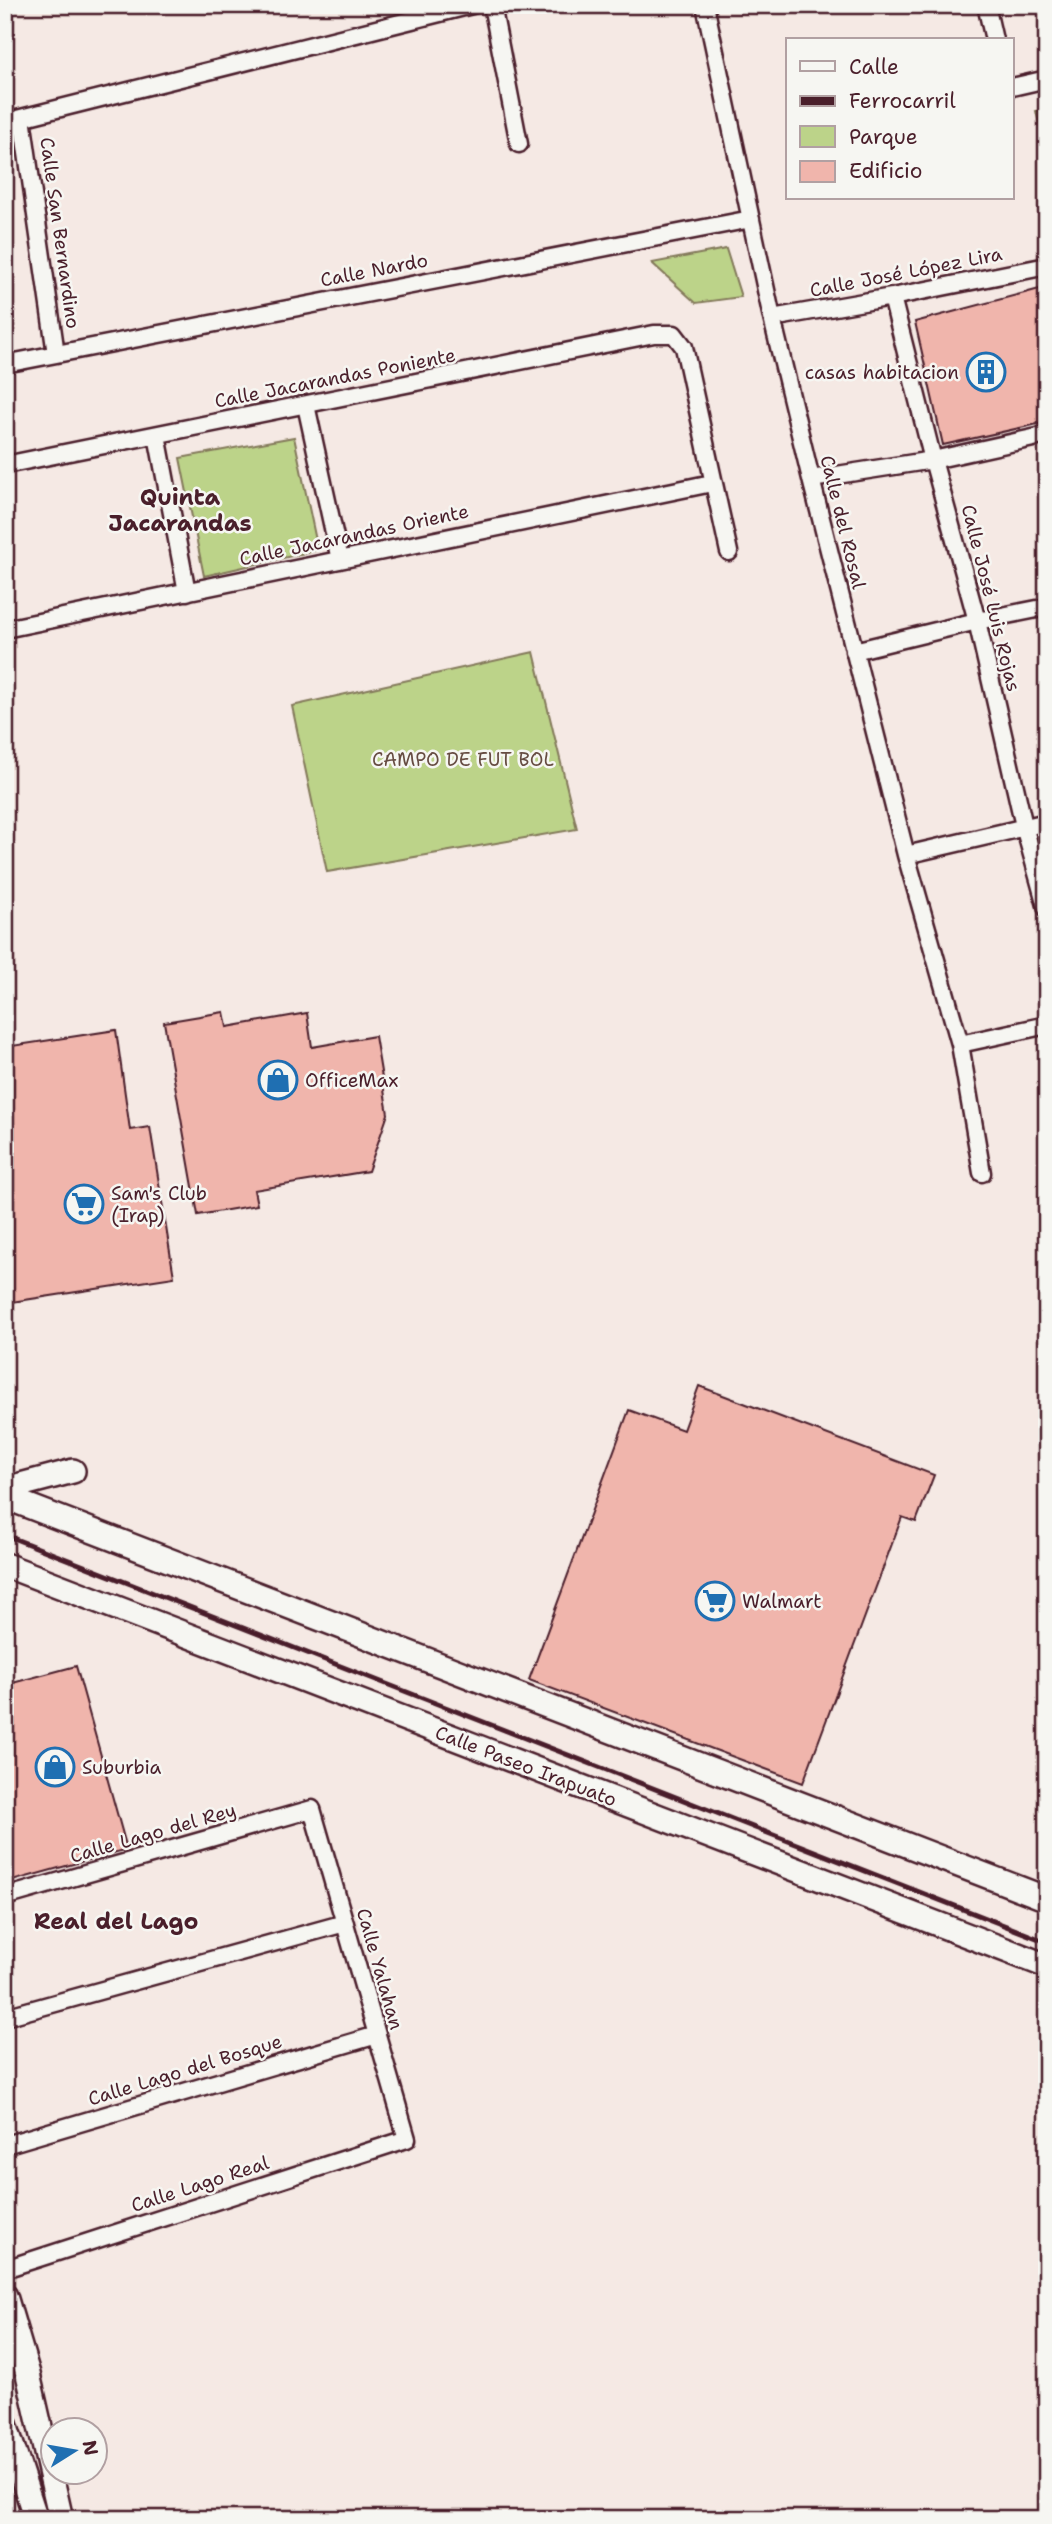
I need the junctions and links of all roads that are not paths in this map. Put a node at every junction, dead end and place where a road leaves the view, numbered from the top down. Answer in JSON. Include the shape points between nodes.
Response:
{"nodes":[{"id":1,"x":472,"y":5,"type":"edge"},
{"id":2,"x":492,"y":5,"type":"edge"},
{"id":3,"x":705,"y":5,"type":"edge"},
{"id":4,"x":986,"y":5,"type":"edge"},
{"id":5,"x":993,"y":38,"type":"edge"},
{"id":6,"x":1047,"y":79,"type":"edge"},
{"id":7,"x":1014,"y":87,"type":"edge"},
{"id":8,"x":22,"y":118,"type":"junction"},
{"id":9,"x":5,"y":122,"type":"edge"},
{"id":10,"x":519,"y":144,"type":"dead end"},
{"id":11,"x":751,"y":219,"type":"junction"},
{"id":12,"x":1047,"y":266,"type":"edge"},
{"id":13,"x":892,"y":297,"type":"junction"},
{"id":14,"x":772,"y":318,"type":"junction"},
{"id":15,"x":56,"y":354,"type":"junction"},
{"id":16,"x":5,"y":364,"type":"edge"},
{"id":17,"x":306,"y":405,"type":"junction"},
{"id":18,"x":157,"y":435,"type":"junction"},
{"id":19,"x":1047,"y":435,"type":"edge"},
{"id":20,"x":933,"y":460,"type":"junction"},
{"id":21,"x":5,"y":465,"type":"edge"},
{"id":22,"x":811,"y":479,"type":"junction"},
{"id":23,"x":712,"y":484,"type":"junction"},
{"id":24,"x":729,"y":552,"type":"dead end"},
{"id":25,"x":340,"y":560,"type":"junction"},
{"id":26,"x":187,"y":592,"type":"junction"},
{"id":27,"x":1047,"y":607,"type":"edge"},
{"id":28,"x":977,"y":621,"type":"junction"},
{"id":29,"x":5,"y":629,"type":"edge"},
{"id":30,"x":854,"y":651,"type":"junction"},
{"id":31,"x":1047,"y":822,"type":"edge"},
{"id":32,"x":1024,"y":826,"type":"junction"},
{"id":33,"x":906,"y":855,"type":"junction"},
{"id":34,"x":1047,"y":909,"type":"edge"},
{"id":35,"x":1047,"y":1025,"type":"edge"},
{"id":36,"x":960,"y":1044,"type":"junction"},
{"id":37,"x":982,"y":1173,"type":"dead end"},
{"id":38,"x":73,"y":1471,"type":"dead end"},
{"id":39,"x":5,"y":1489,"type":"edge"},
{"id":40,"x":5,"y":1497,"type":"edge"},
{"id":41,"x":5,"y":1565,"type":"edge"},
{"id":42,"x":312,"y":1809,"type":"joint"},
{"id":43,"x":5,"y":1897,"type":"edge"},
{"id":44,"x":1047,"y":1899,"type":"edge"},
{"id":45,"x":345,"y":1923,"type":"junction"},
{"id":46,"x":1047,"y":1966,"type":"edge"},
{"id":47,"x":5,"y":2017,"type":"edge"},
{"id":48,"x":377,"y":2035,"type":"junction"},
{"id":49,"x":407,"y":2139,"type":"joint"},
{"id":50,"x":5,"y":2145,"type":"edge"},
{"id":51,"x":5,"y":2269,"type":"edge"},
{"id":52,"x":5,"y":2296,"type":"edge"},
{"id":53,"x":5,"y":2424,"type":"edge"},
{"id":54,"x":36,"y":2519,"type":"edge"},
{"id":55,"x":61,"y":2519,"type":"edge"}],
"edges":[{"from":1,"to":8,"type":"street"},
{"from":2,"to":10,"type":"street"},
{"from":3,"to":11,"type":"street","name":"Calle del Rosal"},
{"from":4,"to":5,"type":"street"},
{"from":6,"to":7,"type":"street"},
{"from":8,"to":9,"type":"street"},
{"from":8,"to":15,"type":"street","name":"Calle San Bernardino"},
{"from":11,"to":14,"type":"street","name":"Calle del Rosal"},
{"from":11,"to":15,"type":"street","name":"Calle Nardo"},
{"from":12,"to":13,"type":"street","name":"Calle José López Lira"},
{"from":13,"to":14,"type":"street","name":"Calle José López Lira"},
{"from":13,"to":20,"type":"street","name":"Calle José Luis Rojas"},
{"from":14,"to":22,"type":"street","name":"Calle del Rosal"},
{"from":15,"to":16,"type":"street","name":"Calle Nardo"},
{"from":17,"to":18,"type":"street","name":"Calle Jacarandas Poniente"},
{"from":17,"to":23,"type":"street","name":"Calle Jacarandas Poniente","via":[[654,334],[674,334],[684,347]]},
{"from":17,"to":25,"type":"street"},
{"from":18,"to":21,"type":"street","name":"Calle Jacarandas Poniente"},
{"from":18,"to":26,"type":"street"},
{"from":19,"to":20,"type":"street"},
{"from":20,"to":22,"type":"street"},
{"from":20,"to":28,"type":"street","name":"Calle José Luis Rojas"},
{"from":22,"to":30,"type":"street","name":"Calle del Rosal"},
{"from":23,"to":24,"type":"street"},
{"from":23,"to":25,"type":"street","name":"Calle Jacarandas Oriente"},
{"from":25,"to":26,"type":"street","name":"Calle Jacarandas Oriente"},
{"from":26,"to":29,"type":"street","name":"Calle Jacarandas Oriente"},
{"from":27,"to":28,"type":"street"},
{"from":28,"to":30,"type":"street"},
{"from":28,"to":32,"type":"street","name":"Calle José Luis Rojas"},
{"from":30,"to":33,"type":"street","name":"Calle del Rosal"},
{"from":31,"to":32,"type":"street"},
{"from":32,"to":33,"type":"street"},
{"from":32,"to":34,"type":"street","name":"Calle José Luis Rojas"},
{"from":33,"to":36,"type":"street","name":"Calle del Rosal"},
{"from":35,"to":36,"type":"street"},
{"from":36,"to":37,"type":"street","name":"Calle del Rosal"},
{"from":38,"to":39,"type":"main road"},
{"from":40,"to":44,"type":"main road"},
{"from":41,"to":46,"type":"main road","name":"Calle Paseo Irapuato"},
{"from":42,"to":43,"type":"street","name":"Calle Lago del Rey"},
{"from":42,"to":45,"type":"street","name":"Calle Yalahan"},
{"from":45,"to":47,"type":"street"},
{"from":45,"to":48,"type":"street","name":"Calle Yalahan"},
{"from":48,"to":49,"type":"street","name":"Calle Yalahan"},
{"from":48,"to":50,"type":"street","name":"Calle Lago del Bosque"},
{"from":49,"to":51,"type":"street","name":"Calle Lago Real"},
{"from":52,"to":55,"type":"main road"},
{"from":53,"to":54,"type":"main road"}]}
